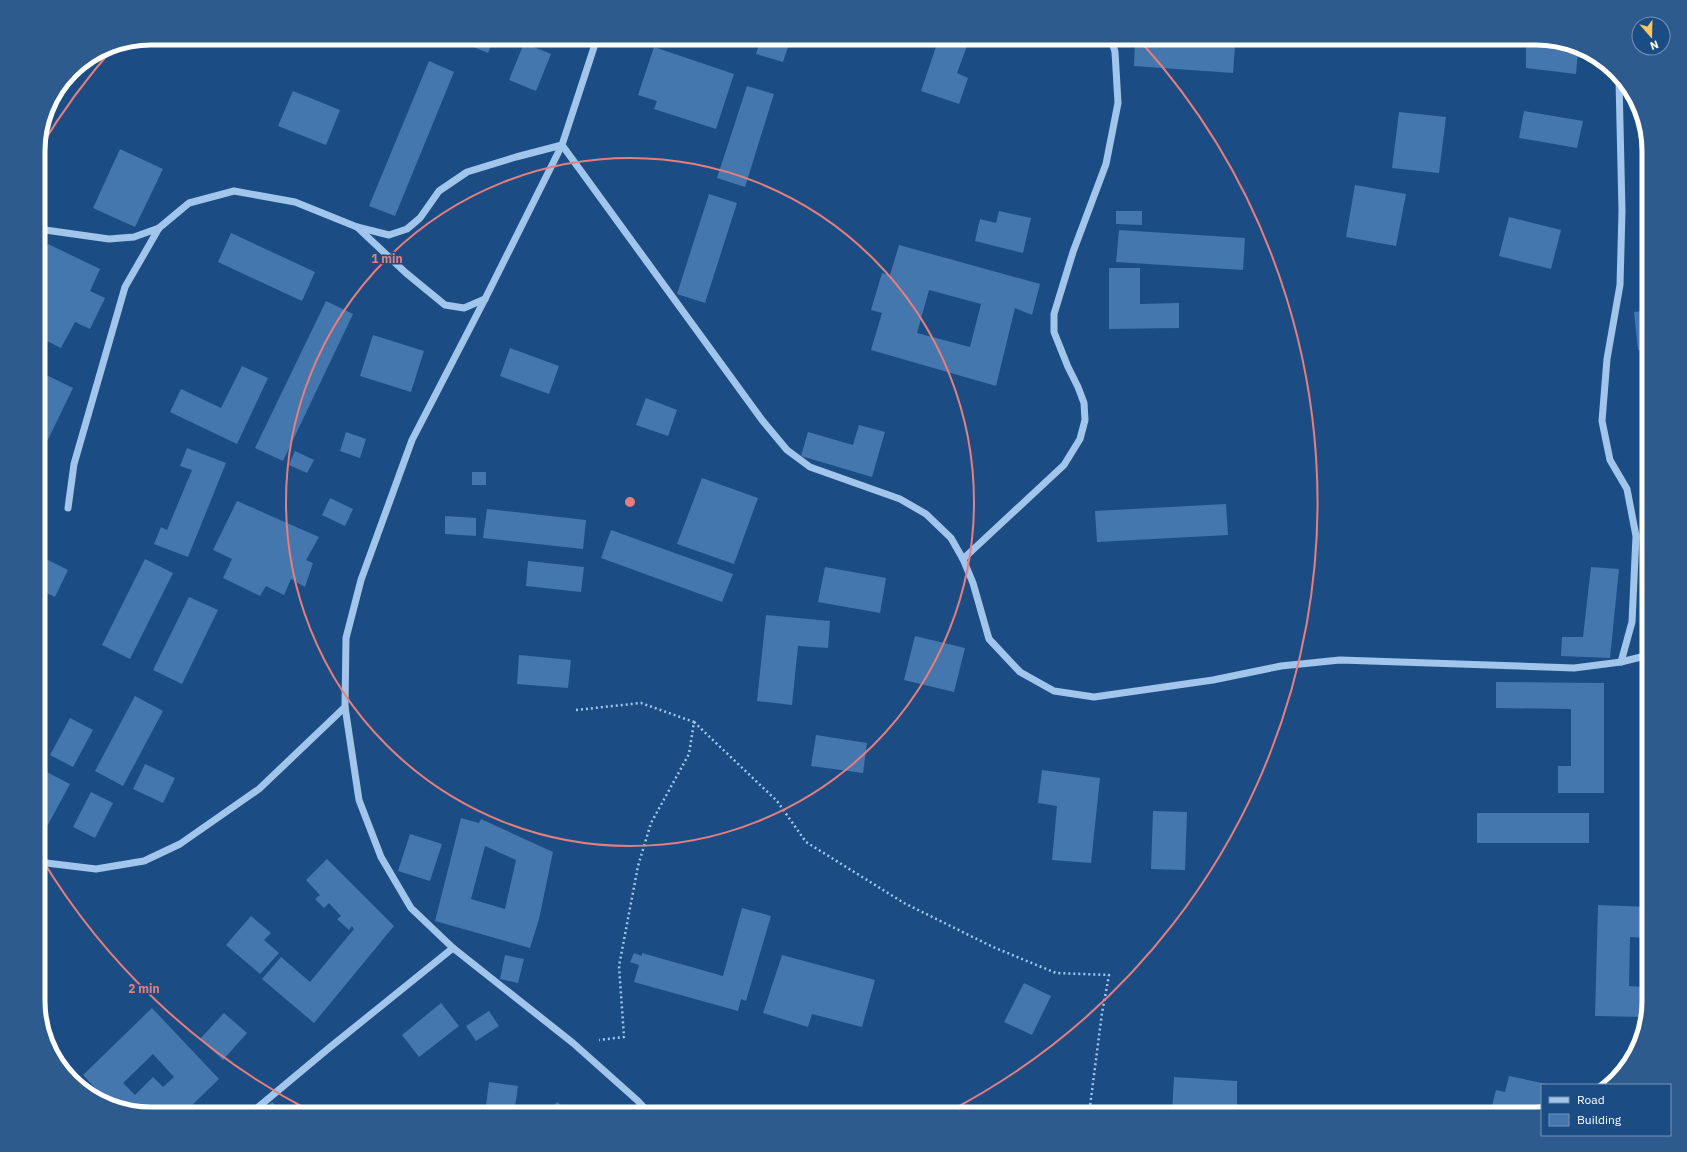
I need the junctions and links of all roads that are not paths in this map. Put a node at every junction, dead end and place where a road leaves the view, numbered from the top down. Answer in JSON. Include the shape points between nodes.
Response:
{"nodes":[{"id":1,"x":595,"y":45,"type":"edge"},
{"id":2,"x":1113,"y":45,"type":"edge"},
{"id":3,"x":1619,"y":85,"type":"edge"},
{"id":4,"x":562,"y":144,"type":"junction"},
{"id":5,"x":356,"y":227,"type":"junction"},
{"id":6,"x":160,"y":228,"type":"junction"},
{"id":7,"x":45,"y":230,"type":"edge"},
{"id":8,"x":485,"y":299,"type":"junction"},
{"id":9,"x":68,"y":508,"type":"dead end"},
{"id":10,"x":963,"y":559,"type":"junction"},
{"id":11,"x":1642,"y":657,"type":"edge"},
{"id":12,"x":1621,"y":662,"type":"junction"},
{"id":13,"x":345,"y":707,"type":"junction"},
{"id":14,"x":45,"y":863,"type":"edge"},
{"id":15,"x":453,"y":948,"type":"junction"},
{"id":16,"x":258,"y":1107,"type":"edge"},
{"id":17,"x":644,"y":1107,"type":"edge"}],
"edges":[{"from":1,"to":4,"type":"street"},
{"from":2,"to":10,"type":"street","via":[[1118,103],[1106,164],[1073,252],[1054,314],[1054,332],[1084,404],[1085,420],[1080,439],[1064,465]]},
{"from":3,"to":12,"type":"street","via":[[1622,211],[1620,285],[1607,359],[1602,421],[1610,460],[1626,489],[1636,536],[1632,622]]},
{"from":4,"to":5,"type":"street","via":[[467,172],[439,191],[420,218],[407,229],[389,235]]},
{"from":4,"to":8,"type":"street"},
{"from":4,"to":10,"type":"street","via":[[762,420],[787,450],[810,467],[900,499],[926,514],[951,538]]},
{"from":5,"to":6,"type":"street","via":[[295,202],[234,191],[190,202]]},
{"from":5,"to":8,"type":"street","via":[[445,305],[464,308]]},
{"from":6,"to":7,"type":"street","via":[[134,236],[109,239]]},
{"from":6,"to":9,"type":"street","via":[[125,287],[74,464]]},
{"from":8,"to":13,"type":"street","via":[[412,440],[360,580],[346,638]]},
{"from":10,"to":12,"type":"street","via":[[973,583],[989,639],[1020,672],[1054,691],[1094,697],[1212,680],[1281,666],[1340,660],[1574,668]]},
{"from":11,"to":12,"type":"street"},
{"from":13,"to":14,"type":"street","via":[[259,789],[180,844],[144,862],[96,869]]},
{"from":13,"to":15,"type":"street","via":[[359,800],[381,857],[411,908]]},
{"from":15,"to":16,"type":"street"},
{"from":15,"to":17,"type":"street","via":[[573,1043]]}]}
